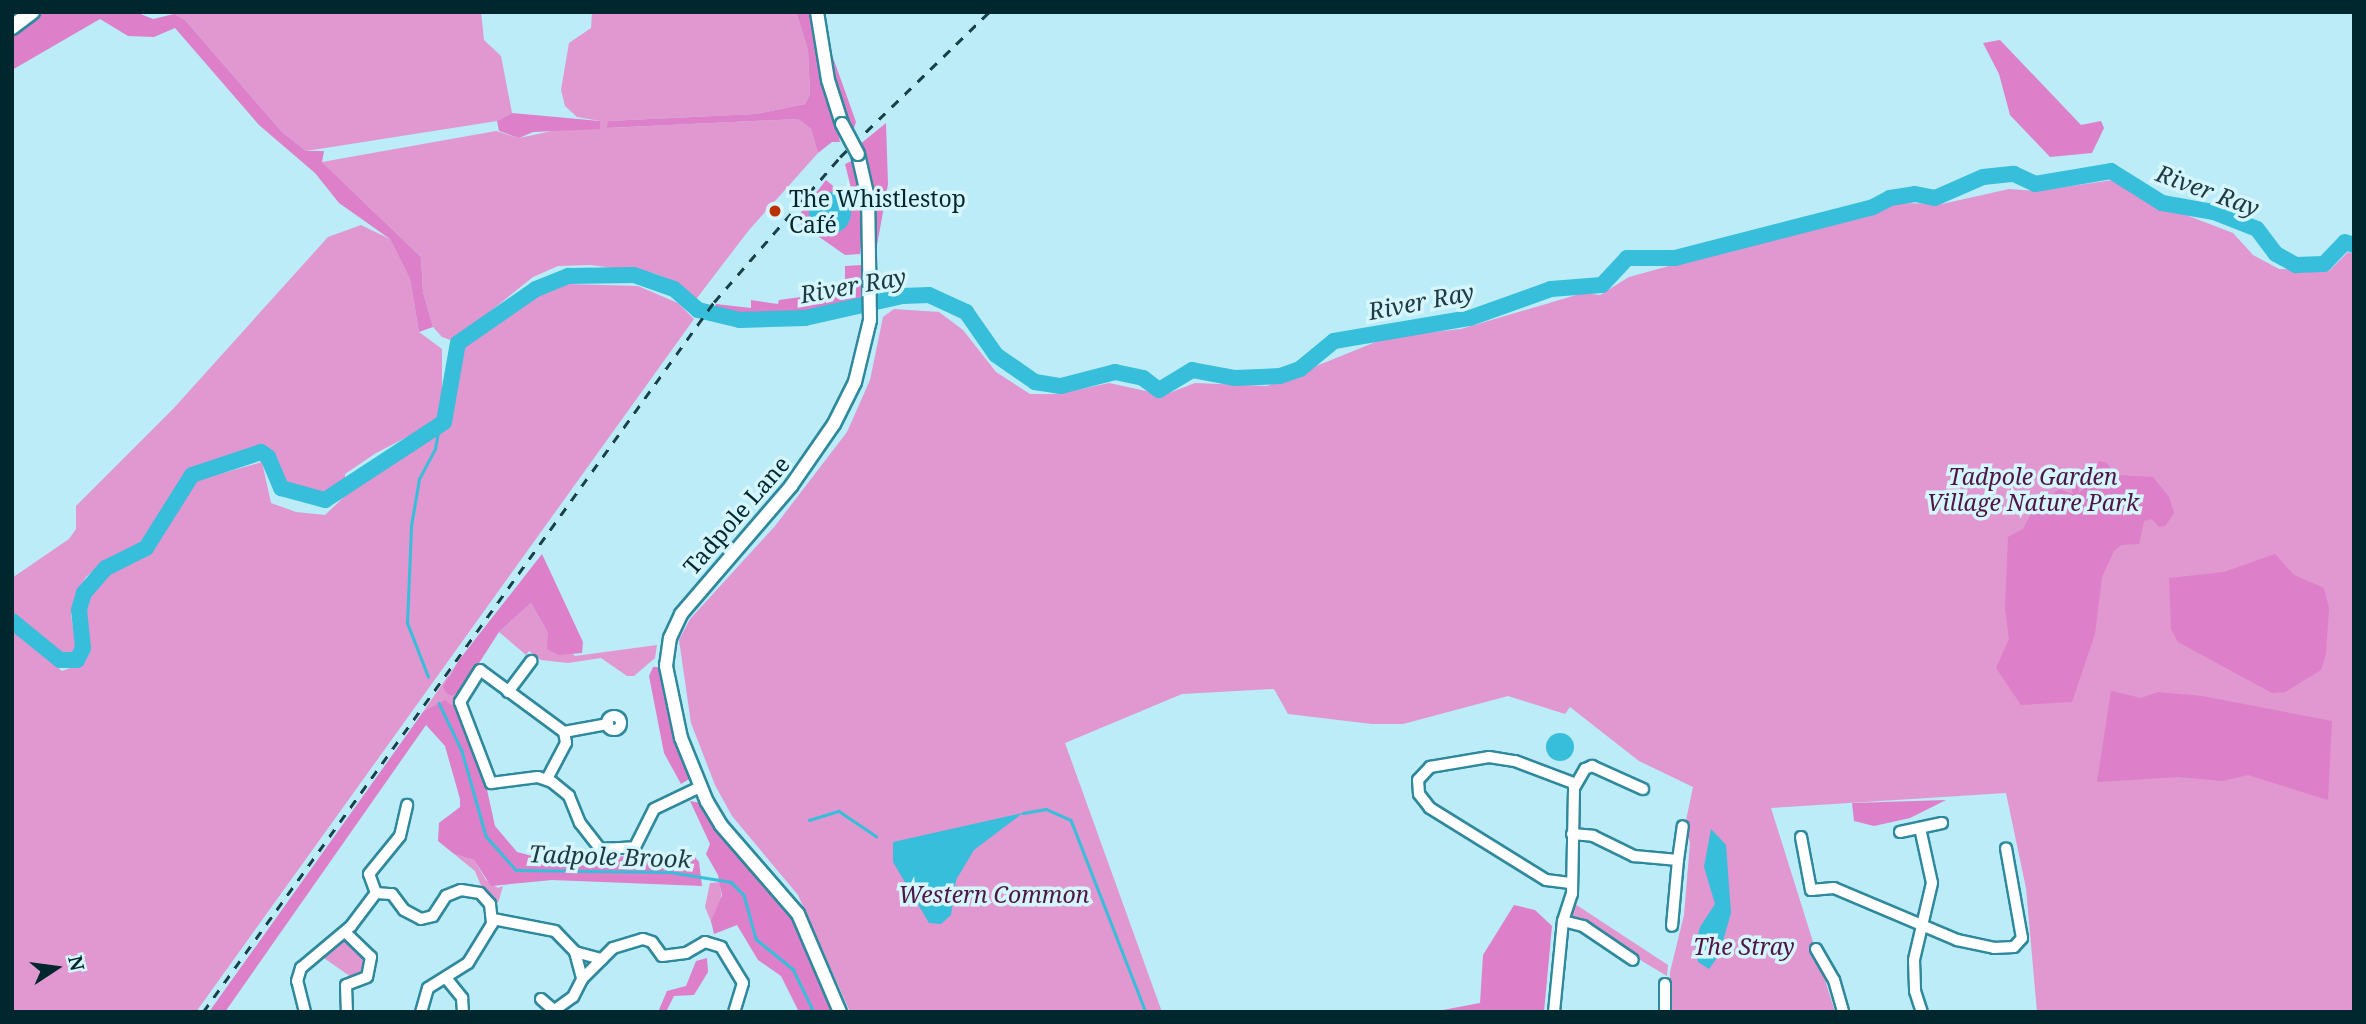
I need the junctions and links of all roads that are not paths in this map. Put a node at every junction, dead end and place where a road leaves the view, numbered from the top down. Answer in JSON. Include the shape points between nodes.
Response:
{"nodes":[{"id":1,"x":32,"y":12,"type":"edge"},
{"id":2,"x":817,"y":12,"type":"edge"},
{"id":3,"x":12,"y":27,"type":"edge"},
{"id":4,"x":531,"y":661,"type":"dead end"},
{"id":5,"x":508,"y":692,"type":"junction"},
{"id":6,"x":608,"y":724,"type":"dead end"},
{"id":7,"x":564,"y":732,"type":"junction"},
{"id":8,"x":547,"y":779,"type":"junction"},
{"id":9,"x":1576,"y":784,"type":"junction"},
{"id":10,"x":700,"y":787,"type":"junction"},
{"id":11,"x":1643,"y":789,"type":"dead end"},
{"id":12,"x":407,"y":805,"type":"dead end"},
{"id":13,"x":1942,"y":823,"type":"dead end"},
{"id":14,"x":1683,"y":826,"type":"dead end"},
{"id":15,"x":1920,"y":828,"type":"junction"},
{"id":16,"x":1900,"y":832,"type":"dead end"},
{"id":17,"x":1572,"y":834,"type":"junction"},
{"id":18,"x":1801,"y":837,"type":"dead end"},
{"id":19,"x":2006,"y":848,"type":"dead end"},
{"id":20,"x":1678,"y":860,"type":"junction"},
{"id":21,"x":1570,"y":883,"type":"junction"},
{"id":22,"x":1811,"y":890,"type":"junction"},
{"id":23,"x":1799,"y":892,"type":"dead end"},
{"id":24,"x":376,"y":893,"type":"junction"},
{"id":25,"x":493,"y":919,"type":"junction"},
{"id":26,"x":1563,"y":921,"type":"junction"},
{"id":27,"x":1923,"y":925,"type":"junction"},
{"id":28,"x":1672,"y":926,"type":"dead end"},
{"id":29,"x":345,"y":932,"type":"junction"},
{"id":30,"x":1816,"y":949,"type":"dead end"},
{"id":31,"x":575,"y":952,"type":"junction"},
{"id":32,"x":602,"y":959,"type":"junction"},
{"id":33,"x":1633,"y":960,"type":"dead end"},
{"id":34,"x":446,"y":978,"type":"junction"},
{"id":35,"x":582,"y":979,"type":"junction"},
{"id":36,"x":1665,"y":984,"type":"dead end"},
{"id":37,"x":541,"y":999,"type":"dead end"},
{"id":38,"x":555,"y":1011,"type":"edge"},
{"id":39,"x":305,"y":1012,"type":"edge"},
{"id":40,"x":347,"y":1012,"type":"edge"},
{"id":41,"x":421,"y":1012,"type":"edge"},
{"id":42,"x":463,"y":1012,"type":"edge"},
{"id":43,"x":734,"y":1012,"type":"edge"},
{"id":44,"x":840,"y":1012,"type":"edge"},
{"id":45,"x":1554,"y":1012,"type":"edge"},
{"id":46,"x":1665,"y":1012,"type":"edge"},
{"id":47,"x":1843,"y":1012,"type":"edge"},
{"id":48,"x":1922,"y":1012,"type":"edge"}],
"edges":[{"from":1,"to":3,"type":"main road"},
{"from":2,"to":10,"type":"street","name":"Tadpole Lane","bridge":true,"via":[[828,80],[842,124],[858,154],[868,198],[870,326],[855,382],[826,437],[770,514],[691,600],[670,638],[668,688]]},
{"from":4,"to":5,"type":"street"},
{"from":5,"to":7,"type":"street"},
{"from":5,"to":8,"type":"street","via":[[480,670],[460,702],[491,783]]},
{"from":6,"to":7,"type":"street"},
{"from":7,"to":8,"type":"street","via":[[566,743]]},
{"from":8,"to":10,"type":"street","via":[[569,796],[580,823],[597,847],[605,850],[635,847],[653,811]]},
{"from":9,"to":11,"type":"street","via":[[1584,769],[1592,766]]},
{"from":9,"to":17,"type":"street","via":[[1570,805]]},
{"from":9,"to":21,"type":"street","via":[[1515,761],[1489,757],[1430,767],[1418,780],[1419,794],[1430,808],[1546,880]]},
{"from":10,"to":44,"type":"street","name":"Tadpole Lane","via":[[721,824],[798,914]]},
{"from":12,"to":24,"type":"street","via":[[400,836],[369,874]]},
{"from":13,"to":15,"type":"street"},
{"from":14,"to":20,"type":"street"},
{"from":15,"to":16,"type":"street"},
{"from":15,"to":27,"type":"street","via":[[1932,883]]},
{"from":17,"to":20,"type":"street","via":[[1593,836],[1634,856]]},
{"from":17,"to":21,"type":"street"},
{"from":18,"to":22,"type":"street"},
{"from":19,"to":27,"type":"street","via":[[2020,943],[2006,948],[1979,947]]},
{"from":20,"to":28,"type":"street"},
{"from":21,"to":26,"type":"street","via":[[1572,894]]},
{"from":22,"to":23,"type":"street"},
{"from":22,"to":27,"type":"street","via":[[1834,888]]},
{"from":24,"to":25,"type":"street","via":[[392,894],[409,913],[424,919],[435,914],[447,895],[472,890],[488,900]]},
{"from":24,"to":29,"type":"street"},
{"from":25,"to":31,"type":"street","via":[[548,928]]},
{"from":25,"to":34,"type":"street","via":[[465,967]]},
{"from":26,"to":33,"type":"street","via":[[1583,926]]},
{"from":26,"to":45,"type":"street"},
{"from":27,"to":48,"type":"street","via":[[1914,966]]},
{"from":29,"to":39,"type":"street","via":[[298,972]]},
{"from":29,"to":40,"type":"street","via":[[372,957],[367,977],[345,987]]},
{"from":30,"to":47,"type":"street","via":[[1834,980]]},
{"from":31,"to":32,"type":"street"},
{"from":31,"to":35,"type":"street"},
{"from":32,"to":35,"type":"street"},
{"from":32,"to":43,"type":"street","via":[[620,943],[643,939],[652,942],[658,960],[690,952],[705,942],[721,947],[743,984]]},
{"from":34,"to":41,"type":"street","via":[[428,988]]},
{"from":34,"to":42,"type":"street","via":[[462,998]]},
{"from":35,"to":38,"type":"street","via":[[573,997]]},
{"from":36,"to":46,"type":"street"},
{"from":37,"to":38,"type":"street"}]}
